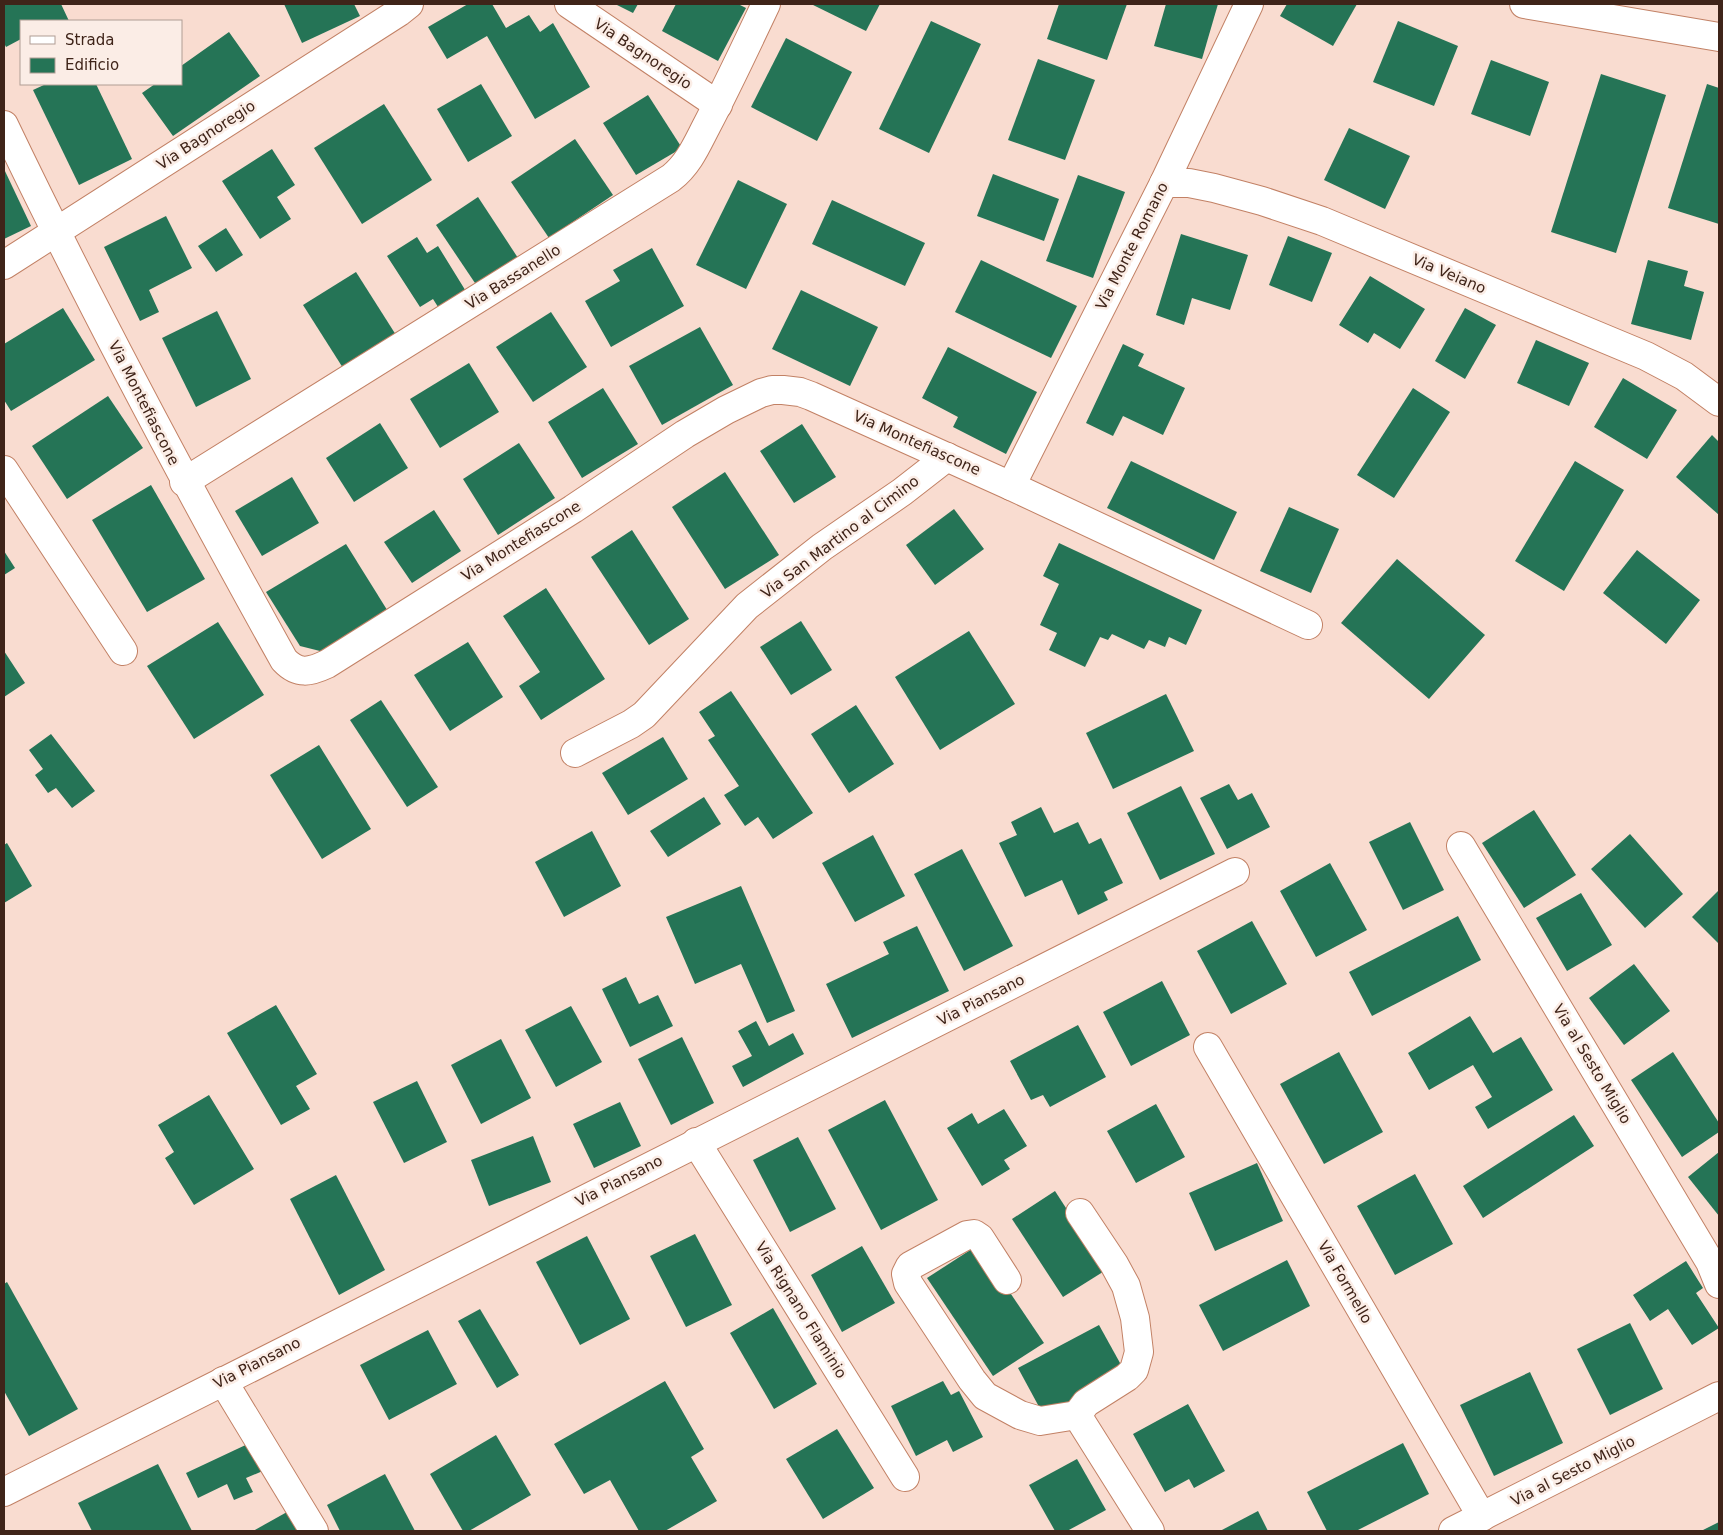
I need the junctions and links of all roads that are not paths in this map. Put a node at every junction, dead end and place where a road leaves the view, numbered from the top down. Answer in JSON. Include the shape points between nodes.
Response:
{"nodes":[{"id":1,"x":569,"y":4,"type":"edge"},
{"id":2,"x":766,"y":4,"type":"edge"},
{"id":3,"x":1249,"y":4,"type":"edge"},
{"id":4,"x":1524,"y":4,"type":"edge"},
{"id":5,"x":393,"y":9,"type":"edge"},
{"id":6,"x":1719,"y":37,"type":"edge"},
{"id":7,"x":718,"y":105,"type":"junction"},
{"id":8,"x":4,"y":125,"type":"edge"},
{"id":9,"x":1164,"y":183,"type":"junction"},
{"id":10,"x":55,"y":232,"type":"junction"},
{"id":11,"x":4,"y":265,"type":"edge"},
{"id":12,"x":1719,"y":402,"type":"edge"},
{"id":13,"x":947,"y":457,"type":"junction"},
{"id":14,"x":4,"y":470,"type":"edge"},
{"id":15,"x":184,"y":482,"type":"junction"},
{"id":16,"x":1011,"y":486,"type":"junction"},
{"id":17,"x":1308,"y":625,"type":"dead end"},
{"id":18,"x":123,"y":651,"type":"dead end"},
{"id":19,"x":575,"y":753,"type":"dead end"},
{"id":20,"x":1461,"y":846,"type":"dead end"},
{"id":21,"x":1235,"y":872,"type":"dead end"},
{"id":22,"x":1208,"y":1047,"type":"dead end"},
{"id":23,"x":696,"y":1142,"type":"junction"},
{"id":24,"x":1080,"y":1213,"type":"dead end"},
{"id":25,"x":1008,"y":1280,"type":"dead end"},
{"id":26,"x":1719,"y":1284,"type":"edge"},
{"id":27,"x":223,"y":1380,"type":"junction"},
{"id":28,"x":1719,"y":1396,"type":"edge"},
{"id":29,"x":1077,"y":1415,"type":"junction"},
{"id":30,"x":905,"y":1477,"type":"dead end"},
{"id":31,"x":4,"y":1492,"type":"edge"},
{"id":32,"x":1482,"y":1517,"type":"junction"},
{"id":33,"x":314,"y":1531,"type":"edge"},
{"id":34,"x":1150,"y":1531,"type":"edge"},
{"id":35,"x":1453,"y":1531,"type":"edge"}],
"edges":[{"from":1,"to":7,"type":"street","name":"Via Bagnoregio"},
{"from":2,"to":7,"type":"street","name":"Via Bassanello"},
{"from":3,"to":9,"type":"street","name":"Via Monte Romano"},
{"from":4,"to":6,"type":"street"},
{"from":5,"to":10,"type":"street","name":"Via Bagnoregio"},
{"from":7,"to":15,"type":"street","name":"Via Bassanello","via":[[686,164],[671,178]]},
{"from":8,"to":10,"type":"street","name":"Via Montefiascone"},
{"from":9,"to":12,"type":"street","name":"Via Veiano","via":[[1214,188],[1322,221],[1646,356],[1684,376]]},
{"from":9,"to":16,"type":"street","name":"Via Monte Romano"},
{"from":10,"to":11,"type":"street","name":"Via Bagnoregio"},
{"from":10,"to":15,"type":"street","name":"Via Montefiascone"},
{"from":13,"to":15,"type":"street","name":"Via Montefiascone","via":[[800,392],[761,393],[684,434],[573,509],[327,664],[304,671],[294,669],[284,660]]},
{"from":13,"to":16,"type":"street","name":"Via Montefiascone"},
{"from":13,"to":19,"type":"street","name":"Via San Martino al Cimino","via":[[822,547],[747,606],[644,715]]},
{"from":14,"to":18,"type":"street"},
{"from":16,"to":17,"type":"street","name":"Via Montefiascone"},
{"from":20,"to":26,"type":"street","name":"Via al Sesto Miglio","via":[[1710,1262]]},
{"from":21,"to":23,"type":"street","name":"Via Piansano"},
{"from":22,"to":32,"type":"street","name":"Via Formello"},
{"from":23,"to":27,"type":"street","name":"Via Piansano"},
{"from":23,"to":30,"type":"street","name":"Via Rignano Flaminio"},
{"from":24,"to":29,"type":"street","via":[[1126,1286],[1135,1318],[1139,1352],[1134,1370],[1086,1403]]},
{"from":25,"to":29,"type":"street","via":[[974,1234],[910,1266],[906,1274],[908,1283],[985,1396],[1040,1421]]},
{"from":27,"to":31,"type":"street","name":"Via Piansano"},
{"from":27,"to":33,"type":"street"},
{"from":28,"to":32,"type":"street","name":"Via al Sesto Miglio"},
{"from":29,"to":34,"type":"street"},
{"from":32,"to":35,"type":"street","name":"Via al Sesto Miglio"}]}
